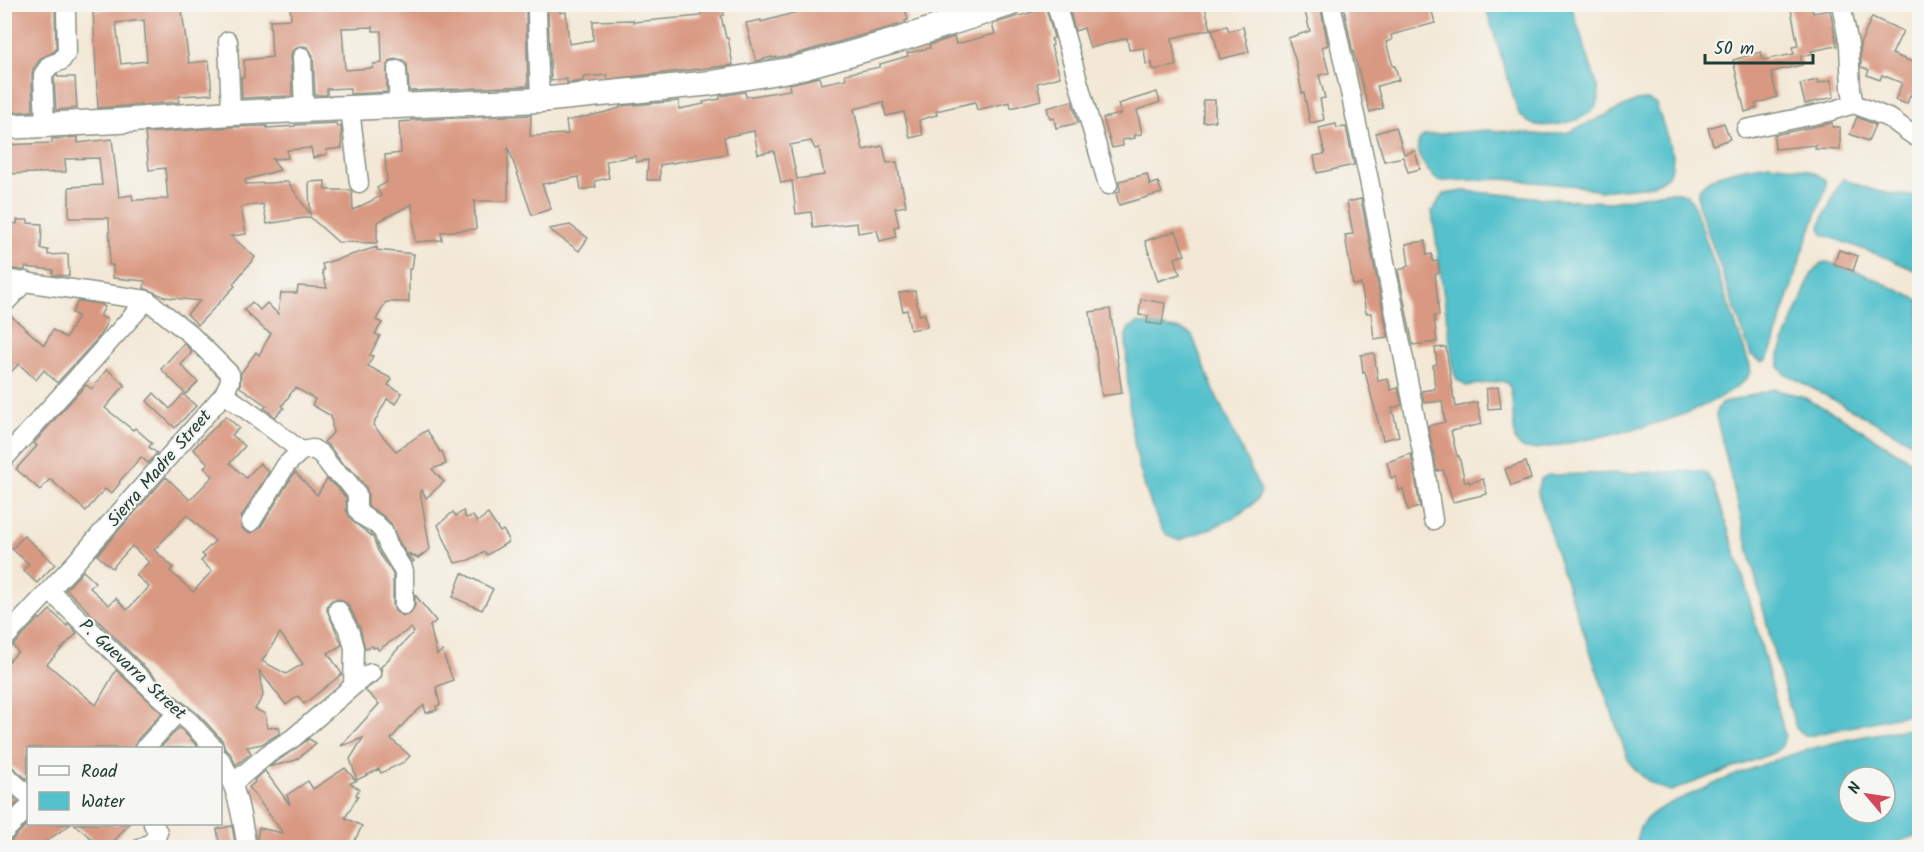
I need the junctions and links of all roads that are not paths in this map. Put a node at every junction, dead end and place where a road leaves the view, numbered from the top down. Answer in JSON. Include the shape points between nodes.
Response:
{"nodes":[{"id":1,"x":1010,"y":4,"type":"edge"},
{"id":2,"x":1056,"y":4,"type":"edge"},
{"id":3,"x":1331,"y":4,"type":"edge"},
{"id":4,"x":1841,"y":4,"type":"edge"},
{"id":5,"x":66,"y":13,"type":"dead end"},
{"id":6,"x":537,"y":13,"type":"dead end"},
{"id":7,"x":228,"y":41,"type":"dead end"},
{"id":8,"x":302,"y":57,"type":"dead end"},
{"id":9,"x":397,"y":70,"type":"dead end"},
{"id":10,"x":540,"y":100,"type":"junction"},
{"id":11,"x":1854,"y":104,"type":"junction"},
{"id":12,"x":399,"y":107,"type":"junction"},
{"id":13,"x":350,"y":109,"type":"junction"},
{"id":14,"x":304,"y":111,"type":"junction"},
{"id":15,"x":231,"y":113,"type":"junction"},
{"id":16,"x":45,"y":124,"type":"junction"},
{"id":17,"x":4,"y":127,"type":"edge"},
{"id":18,"x":1746,"y":129,"type":"dead end"},
{"id":19,"x":1914,"y":136,"type":"dead end"},
{"id":20,"x":359,"y":183,"type":"dead end"},
{"id":21,"x":1108,"y":185,"type":"dead end"},
{"id":22,"x":4,"y":279,"type":"edge"},
{"id":23,"x":26,"y":281,"type":"junction"},
{"id":24,"x":147,"y":300,"type":"junction"},
{"id":25,"x":4,"y":304,"type":"edge"},
{"id":26,"x":224,"y":394,"type":"junction"},
{"id":27,"x":302,"y":452,"type":"junction"},
{"id":28,"x":4,"y":459,"type":"edge"},
{"id":29,"x":1433,"y":520,"type":"dead end"},
{"id":30,"x":251,"y":522,"type":"dead end"},
{"id":31,"x":50,"y":591,"type":"junction"},
{"id":32,"x":404,"y":605,"type":"dead end"},
{"id":33,"x":338,"y":610,"type":"dead end"},
{"id":34,"x":4,"y":639,"type":"edge"},
{"id":35,"x":371,"y":673,"type":"dead end"},
{"id":36,"x":353,"y":687,"type":"junction"},
{"id":37,"x":177,"y":713,"type":"junction"},
{"id":38,"x":146,"y":747,"type":"edge"},
{"id":39,"x":213,"y":747,"type":"edge"},
{"id":40,"x":222,"y":763,"type":"edge"},
{"id":41,"x":4,"y":774,"type":"edge"},
{"id":42,"x":232,"y":784,"type":"junction"},
{"id":43,"x":27,"y":794,"type":"edge"},
{"id":44,"x":27,"y":809,"type":"edge"},
{"id":45,"x":154,"y":825,"type":"edge"},
{"id":46,"x":4,"y":832,"type":"edge"},
{"id":47,"x":141,"y":848,"type":"edge"},
{"id":48,"x":247,"y":848,"type":"edge"}],
"edges":[{"from":1,"to":10,"type":"street","via":[[795,69],[712,83]]},
{"from":2,"to":21,"type":"street"},
{"from":3,"to":29,"type":"street","via":[[1370,180]]},
{"from":4,"to":11,"type":"street"},
{"from":5,"to":16,"type":"street","via":[[67,52],[43,75]]},
{"from":6,"to":10,"type":"street"},
{"from":7,"to":15,"type":"street"},
{"from":8,"to":14,"type":"street"},
{"from":9,"to":12,"type":"street"},
{"from":10,"to":12,"type":"street"},
{"from":11,"to":18,"type":"street"},
{"from":11,"to":19,"type":"street","via":[[1891,119]]},
{"from":12,"to":13,"type":"street"},
{"from":13,"to":14,"type":"street"},
{"from":13,"to":20,"type":"street"},
{"from":14,"to":15,"type":"street"},
{"from":15,"to":16,"type":"street"},
{"from":16,"to":17,"type":"street"},
{"from":22,"to":23,"type":"street"},
{"from":23,"to":24,"type":"street"},
{"from":23,"to":25,"type":"street"},
{"from":24,"to":26,"type":"street","name":"Sierra Madre Street","via":[[190,334],[230,374]]},
{"from":24,"to":28,"type":"street"},
{"from":26,"to":27,"type":"street"},
{"from":26,"to":31,"type":"street","name":"Sierra Madre Street"},
{"from":27,"to":30,"type":"street","via":[[286,465]]},
{"from":27,"to":32,"type":"street","via":[[313,449],[321,454],[357,494],[361,515],[383,531],[404,571]]},
{"from":31,"to":34,"type":"street","name":"Sierra Madre Street"},
{"from":31,"to":37,"type":"street","name":"P. Guevarra Street"},
{"from":33,"to":36,"type":"street","via":[[354,648]]},
{"from":35,"to":36,"type":"street"},
{"from":36,"to":42,"type":"street"},
{"from":37,"to":38,"type":"street"},
{"from":37,"to":39,"type":"street","name":"P. Guevarra Street"},
{"from":40,"to":42,"type":"street"},
{"from":41,"to":43,"type":"street"},
{"from":42,"to":48,"type":"street"},
{"from":44,"to":46,"type":"street"},
{"from":45,"to":47,"type":"street","via":[[157,837]]}]}
